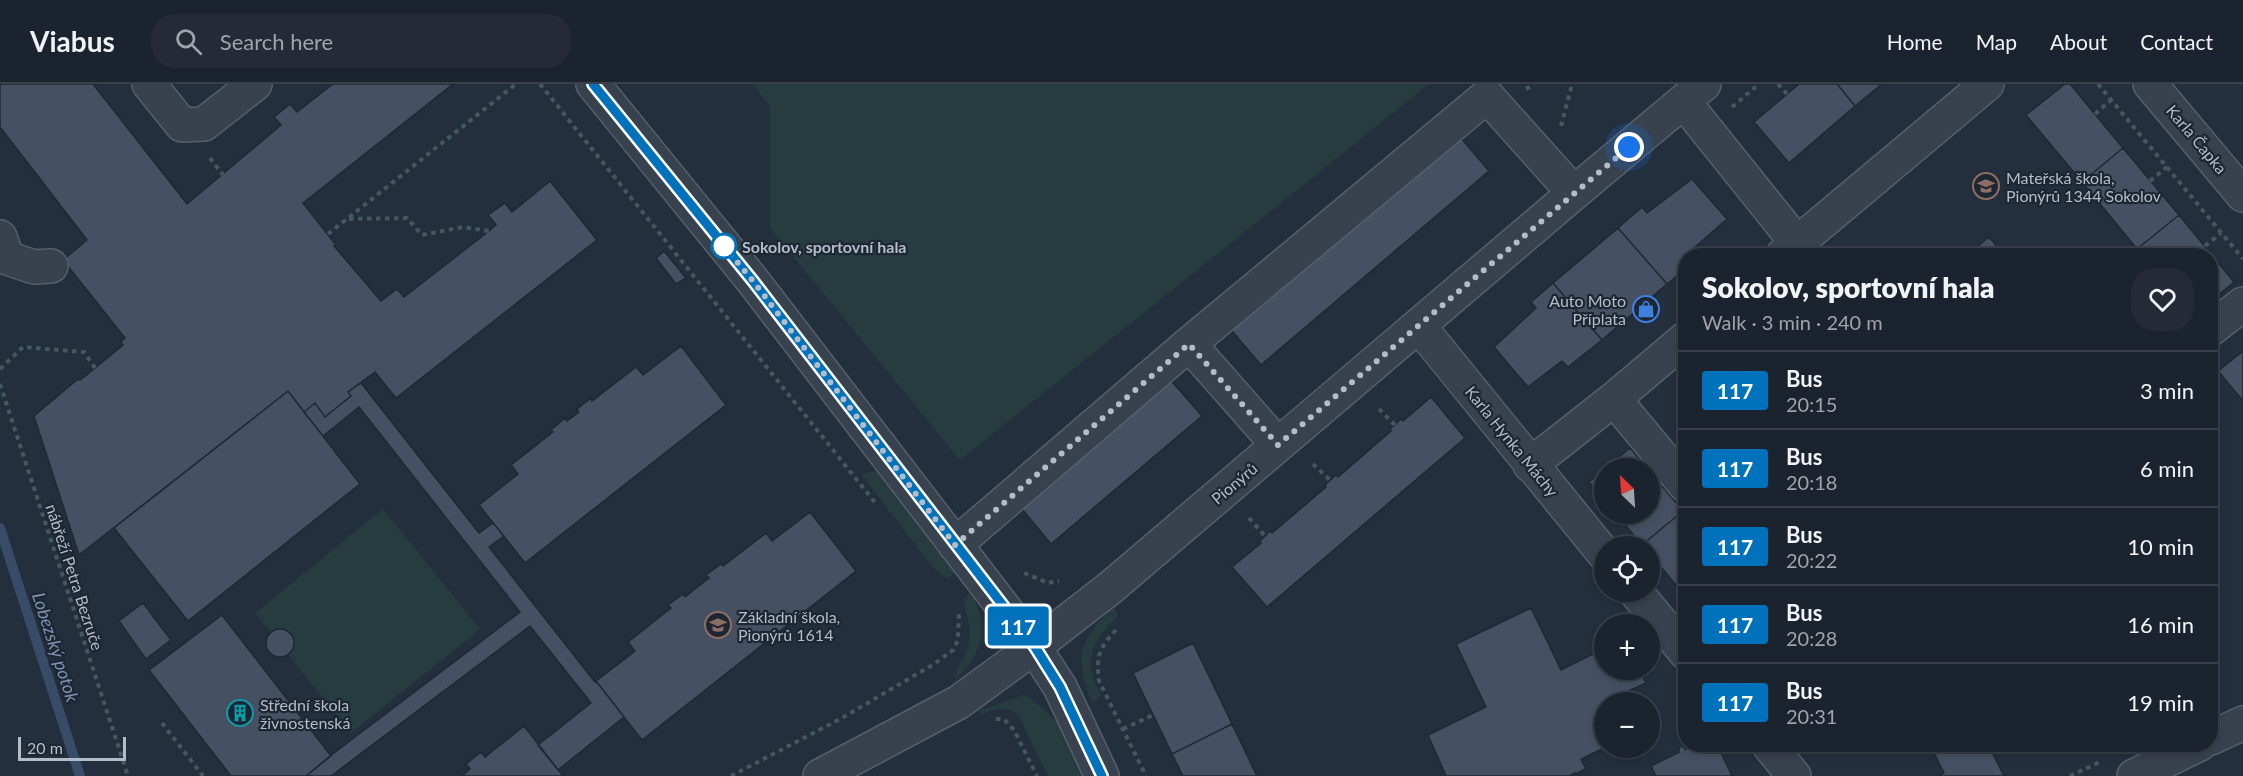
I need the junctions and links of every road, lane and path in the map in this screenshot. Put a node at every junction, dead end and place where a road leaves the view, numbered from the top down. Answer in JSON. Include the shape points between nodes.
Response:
{"nodes":[{"id":1,"x":149,"y":84,"type":"edge"},
{"id":2,"x":255,"y":84,"type":"edge"},
{"id":3,"x":516,"y":84,"type":"edge"},
{"id":4,"x":540,"y":84,"type":"edge"},
{"id":5,"x":593,"y":84,"type":"edge"},
{"id":6,"x":1778,"y":84,"type":"edge"},
{"id":7,"x":1987,"y":84,"type":"edge"},
{"id":8,"x":2098,"y":84,"type":"edge"},
{"id":9,"x":2150,"y":84,"type":"edge"},
{"id":10,"x":1694,"y":93,"type":"edge"},
{"id":11,"x":1787,"y":94,"type":"dead end"},
{"id":12,"x":2111,"y":100,"type":"junction"},
{"id":13,"x":2095,"y":114,"type":"dead end"},
{"id":14,"x":2167,"y":167,"type":"junction"},
{"id":15,"x":2150,"y":181,"type":"dead end"},
{"id":16,"x":1574,"y":193,"type":"junction"},
{"id":17,"x":2243,"y":195,"type":"edge"},
{"id":18,"x":348,"y":219,"type":"junction"},
{"id":19,"x":489,"y":231,"type":"dead end"},
{"id":20,"x":2221,"y":233,"type":"junction"},
{"id":21,"x":328,"y":234,"type":"dead end"},
{"id":22,"x":0,"y":237,"type":"edge"},
{"id":23,"x":2205,"y":246,"type":"dead end"},
{"id":24,"x":1789,"y":248,"type":"edge"},
{"id":25,"x":1791,"y":248,"type":"edge"},
{"id":26,"x":2243,"y":260,"type":"edge"},
{"id":27,"x":51,"y":266,"type":"dead end"},
{"id":28,"x":2243,"y":304,"type":"edge"},
{"id":29,"x":2218,"y":324,"type":"edge"},
{"id":30,"x":1419,"y":326,"type":"junction"},
{"id":31,"x":1189,"y":344,"type":"junction"},
{"id":32,"x":1678,"y":345,"type":"edge"},
{"id":33,"x":95,"y":368,"type":"dead end"},
{"id":34,"x":0,"y":369,"type":"edge"},
{"id":35,"x":0,"y":384,"type":"edge"},
{"id":36,"x":1614,"y":399,"type":"junction"},
{"id":37,"x":1379,"y":409,"type":"dead end"},
{"id":38,"x":1395,"y":425,"type":"dead end"},
{"id":39,"x":1278,"y":445,"type":"junction"},
{"id":40,"x":1314,"y":464,"type":"dead end"},
{"id":41,"x":1530,"y":465,"type":"junction"},
{"id":42,"x":1678,"y":476,"type":"edge"},
{"id":43,"x":1330,"y":480,"type":"dead end"},
{"id":44,"x":884,"y":514,"type":"dead end"},
{"id":45,"x":1249,"y":518,"type":"dead end"},
{"id":46,"x":1265,"y":536,"type":"dead end"},
{"id":47,"x":1594,"y":542,"type":"edge"},
{"id":48,"x":955,"y":545,"type":"junction"},
{"id":49,"x":1022,"y":572,"type":"dead end"},
{"id":50,"x":1065,"y":580,"type":"dead end"},
{"id":51,"x":1644,"y":602,"type":"edge"},
{"id":52,"x":954,"y":604,"type":"dead end"},
{"id":53,"x":1122,"y":626,"type":"dead end"},
{"id":54,"x":1678,"y":643,"type":"edge"},
{"id":55,"x":1035,"y":647,"type":"junction"},
{"id":56,"x":1153,"y":716,"type":"dead end"},
{"id":57,"x":990,"y":718,"type":"dead end"},
{"id":58,"x":162,"y":723,"type":"dead end"},
{"id":59,"x":2243,"y":723,"type":"edge"},
{"id":60,"x":1123,"y":729,"type":"junction"},
{"id":61,"x":2218,"y":735,"type":"edge"},
{"id":62,"x":1774,"y":752,"type":"edge"},
{"id":63,"x":2184,"y":752,"type":"edge"},
{"id":64,"x":128,"y":776,"type":"edge"},
{"id":65,"x":203,"y":776,"type":"edge"},
{"id":66,"x":731,"y":776,"type":"edge"},
{"id":67,"x":820,"y":776,"type":"edge"},
{"id":68,"x":1037,"y":776,"type":"edge"},
{"id":69,"x":1102,"y":776,"type":"edge"},
{"id":70,"x":1146,"y":776,"type":"edge"},
{"id":71,"x":1794,"y":776,"type":"edge"},
{"id":72,"x":2134,"y":776,"type":"edge"}],
"edges":[{"from":1,"to":2,"type":"street","via":[[182,125],[204,124]]},
{"from":3,"to":18,"type":"path"},
{"from":4,"to":44,"type":"path"},
{"from":5,"to":48,"type":"street","via":[[753,281]]},
{"from":6,"to":11,"type":"path"},
{"from":7,"to":25,"type":"street"},
{"from":8,"to":12,"type":"path"},
{"from":9,"to":17,"type":"street","name":"Karla Čapka"},
{"from":10,"to":16,"type":"street","name":"Pionýrů"},
{"from":10,"to":24,"type":"street"},
{"from":12,"to":13,"type":"path"},
{"from":12,"to":14,"type":"path"},
{"from":14,"to":15,"type":"path"},
{"from":14,"to":20,"type":"path"},
{"from":16,"to":30,"type":"street","name":"Pionýrů"},
{"from":16,"to":31,"type":"street","via":[[1487,96]]},
{"from":18,"to":19,"type":"path","via":[[406,218],[422,235],[463,227]]},
{"from":18,"to":21,"type":"path"},
{"from":20,"to":23,"type":"path"},
{"from":20,"to":26,"type":"path"},
{"from":22,"to":27,"type":"street","via":[[7,258],[34,267]]},
{"from":28,"to":29,"type":"street"},
{"from":30,"to":39,"type":"street","name":"Pionýrů"},
{"from":30,"to":41,"type":"street","name":"Karla Hynka Máchy"},
{"from":31,"to":39,"type":"street"},
{"from":31,"to":48,"type":"street"},
{"from":32,"to":36,"type":"street"},
{"from":33,"to":34,"type":"path","via":[[84,352],[23,347]]},
{"from":35,"to":64,"type":"path","name":"nábřeží Petra Bezruče"},
{"from":36,"to":41,"type":"street"},
{"from":36,"to":42,"type":"street"},
{"from":37,"to":38,"type":"path"},
{"from":39,"to":55,"type":"street","name":"Pionýrů"},
{"from":40,"to":43,"type":"path"},
{"from":41,"to":47,"type":"street","name":"Karla Hynka Máchy"},
{"from":45,"to":46,"type":"path"},
{"from":48,"to":55,"type":"street"},
{"from":49,"to":50,"type":"path","via":[[1048,583]]},
{"from":51,"to":54,"type":"street"},
{"from":52,"to":66,"type":"path","via":[[960,612],[958,640],[934,664]]},
{"from":53,"to":60,"type":"path","via":[[1101,647],[1097,664],[1099,681]]},
{"from":55,"to":67,"type":"street","name":"Pionýrů","via":[[958,702]]},
{"from":55,"to":69,"type":"street","via":[[1060,687]]},
{"from":56,"to":60,"type":"path"},
{"from":57,"to":68,"type":"path","via":[[1004,719],[1014,730]]},
{"from":58,"to":65,"type":"path"},
{"from":59,"to":61,"type":"street"},
{"from":60,"to":70,"type":"path"},
{"from":62,"to":71,"type":"street"},
{"from":63,"to":72,"type":"street"}]}
